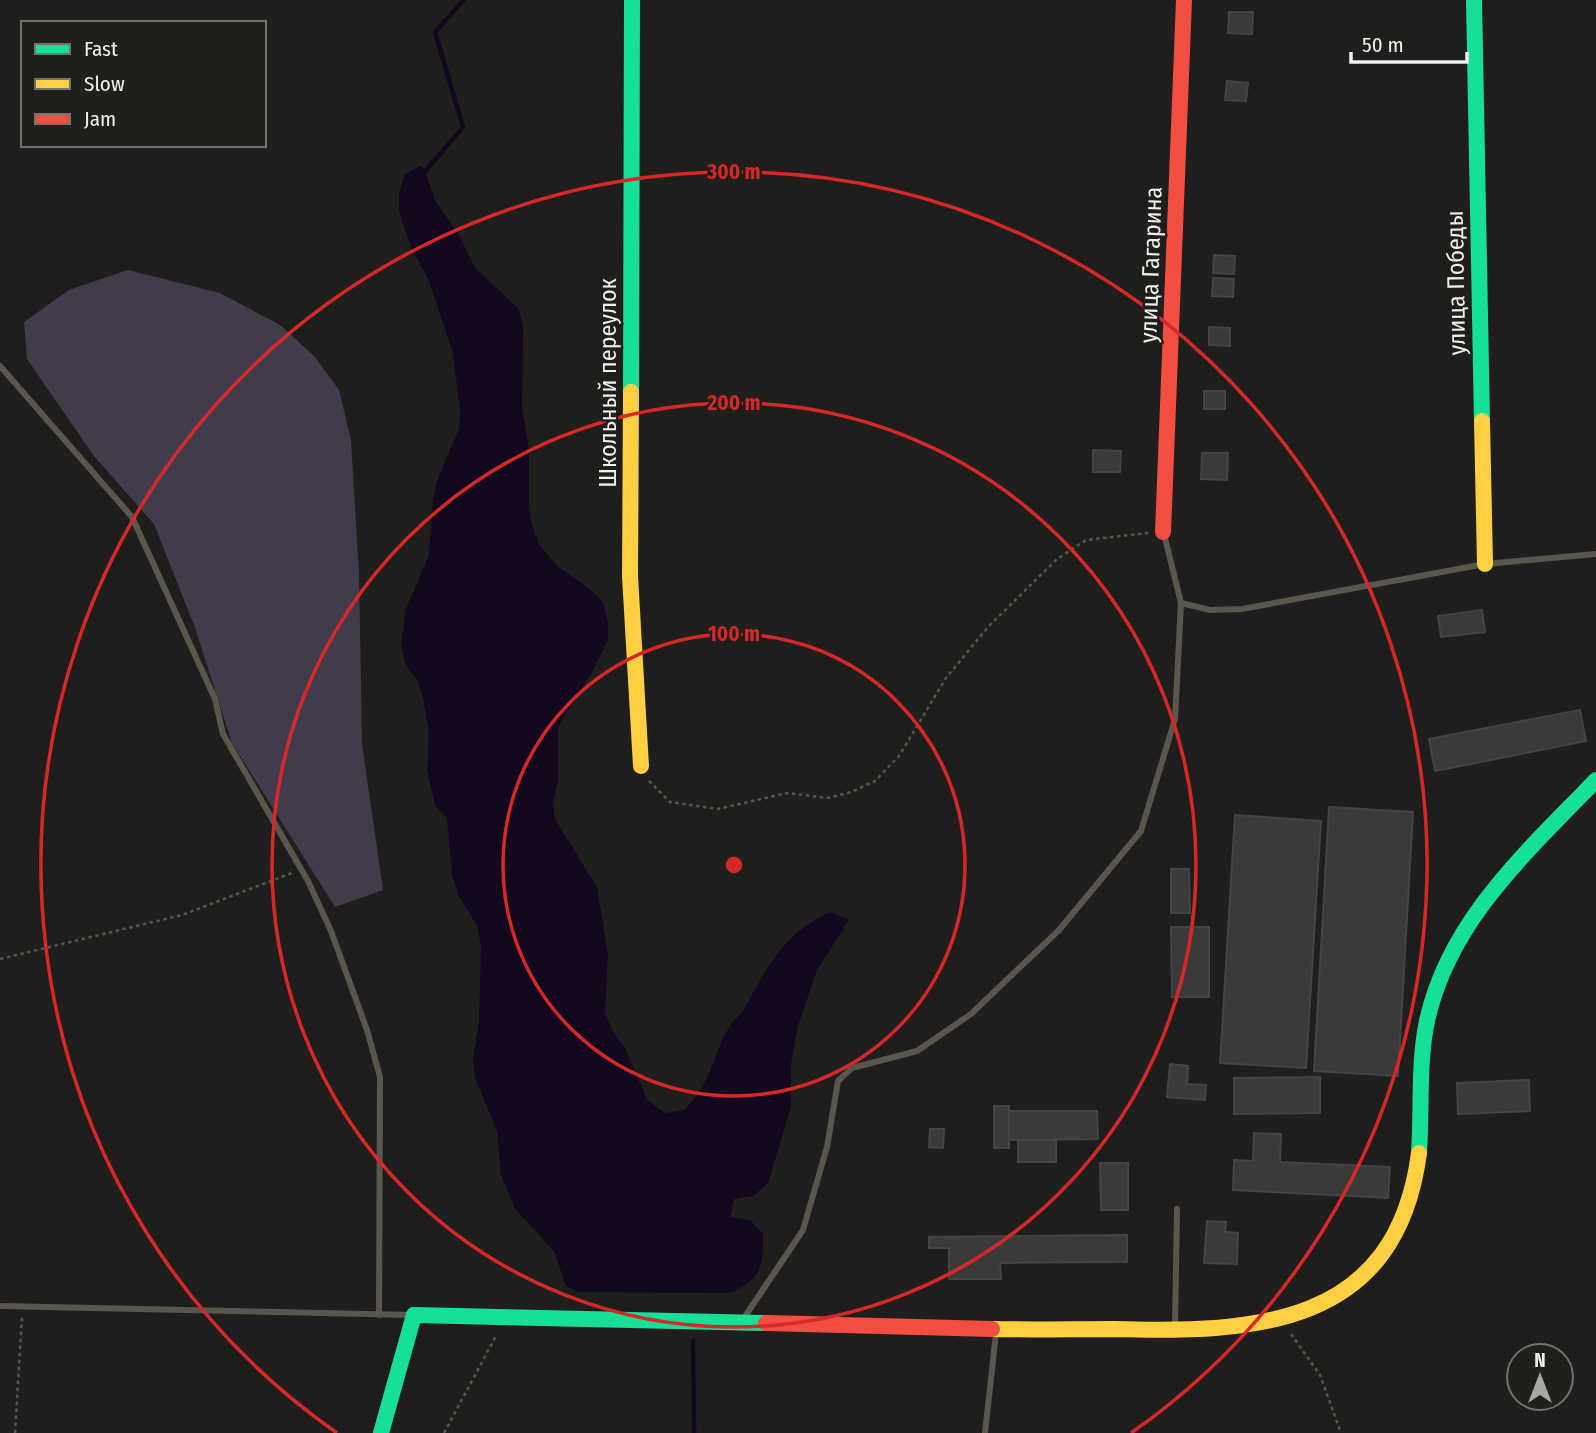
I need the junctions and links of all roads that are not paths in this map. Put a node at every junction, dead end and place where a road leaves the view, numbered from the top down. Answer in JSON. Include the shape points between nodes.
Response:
{"nodes":[{"id":1,"x":632,"y":0,"type":"edge"},
{"id":2,"x":1184,"y":0,"type":"edge"},
{"id":3,"x":1474,"y":0,"type":"edge"},
{"id":4,"x":0,"y":366,"type":"edge"},
{"id":5,"x":1163,"y":532,"type":"joint"},
{"id":6,"x":1596,"y":554,"type":"edge"},
{"id":7,"x":1485,"y":564,"type":"junction"},
{"id":8,"x":1181,"y":603,"type":"junction"},
{"id":9,"x":641,"y":766,"type":"road end"},
{"id":10,"x":1596,"y":780,"type":"edge"},
{"id":11,"x":1177,"y":1209,"type":"dead end"},
{"id":12,"x":0,"y":1306,"type":"edge"},
{"id":13,"x":379,"y":1315,"type":"junction"},
{"id":14,"x":414,"y":1315,"type":"junction"},
{"id":15,"x":741,"y":1322,"type":"junction"},
{"id":16,"x":1175,"y":1328,"type":"junction"},
{"id":17,"x":996,"y":1331,"type":"junction"},
{"id":18,"x":381,"y":1433,"type":"edge"},
{"id":19,"x":985,"y":1433,"type":"edge"}],
"edges":[{"from":1,"to":9,"type":"street","name":"Школьный переулок","via":[[630,576]]},
{"from":2,"to":5,"type":"street","name":"улица Гагарина"},
{"from":3,"to":7,"type":"street","name":"улица Победы"},
{"from":4,"to":13,"type":"lane","via":[[132,517],[215,699],[223,734],[331,931],[380,1077]]},
{"from":5,"to":8,"type":"lane"},
{"from":6,"to":7,"type":"lane"},
{"from":7,"to":8,"type":"lane","via":[[1242,609],[1210,610]]},
{"from":8,"to":15,"type":"lane","via":[[1175,719],[1141,831],[1059,930],[971,1014],[917,1051],[843,1074],[803,1230]]},
{"from":10,"to":16,"type":"street","via":[[1487,897],[1444,964],[1427,1021],[1411,1196],[1402,1224],[1383,1255],[1343,1294],[1280,1321]]},
{"from":11,"to":16,"type":"lane"},
{"from":12,"to":13,"type":"lane"},
{"from":13,"to":14,"type":"lane"},
{"from":14,"to":15,"type":"street"},
{"from":14,"to":18,"type":"street"},
{"from":15,"to":17,"type":"street"},
{"from":16,"to":17,"type":"street"},
{"from":17,"to":19,"type":"lane"}]}
